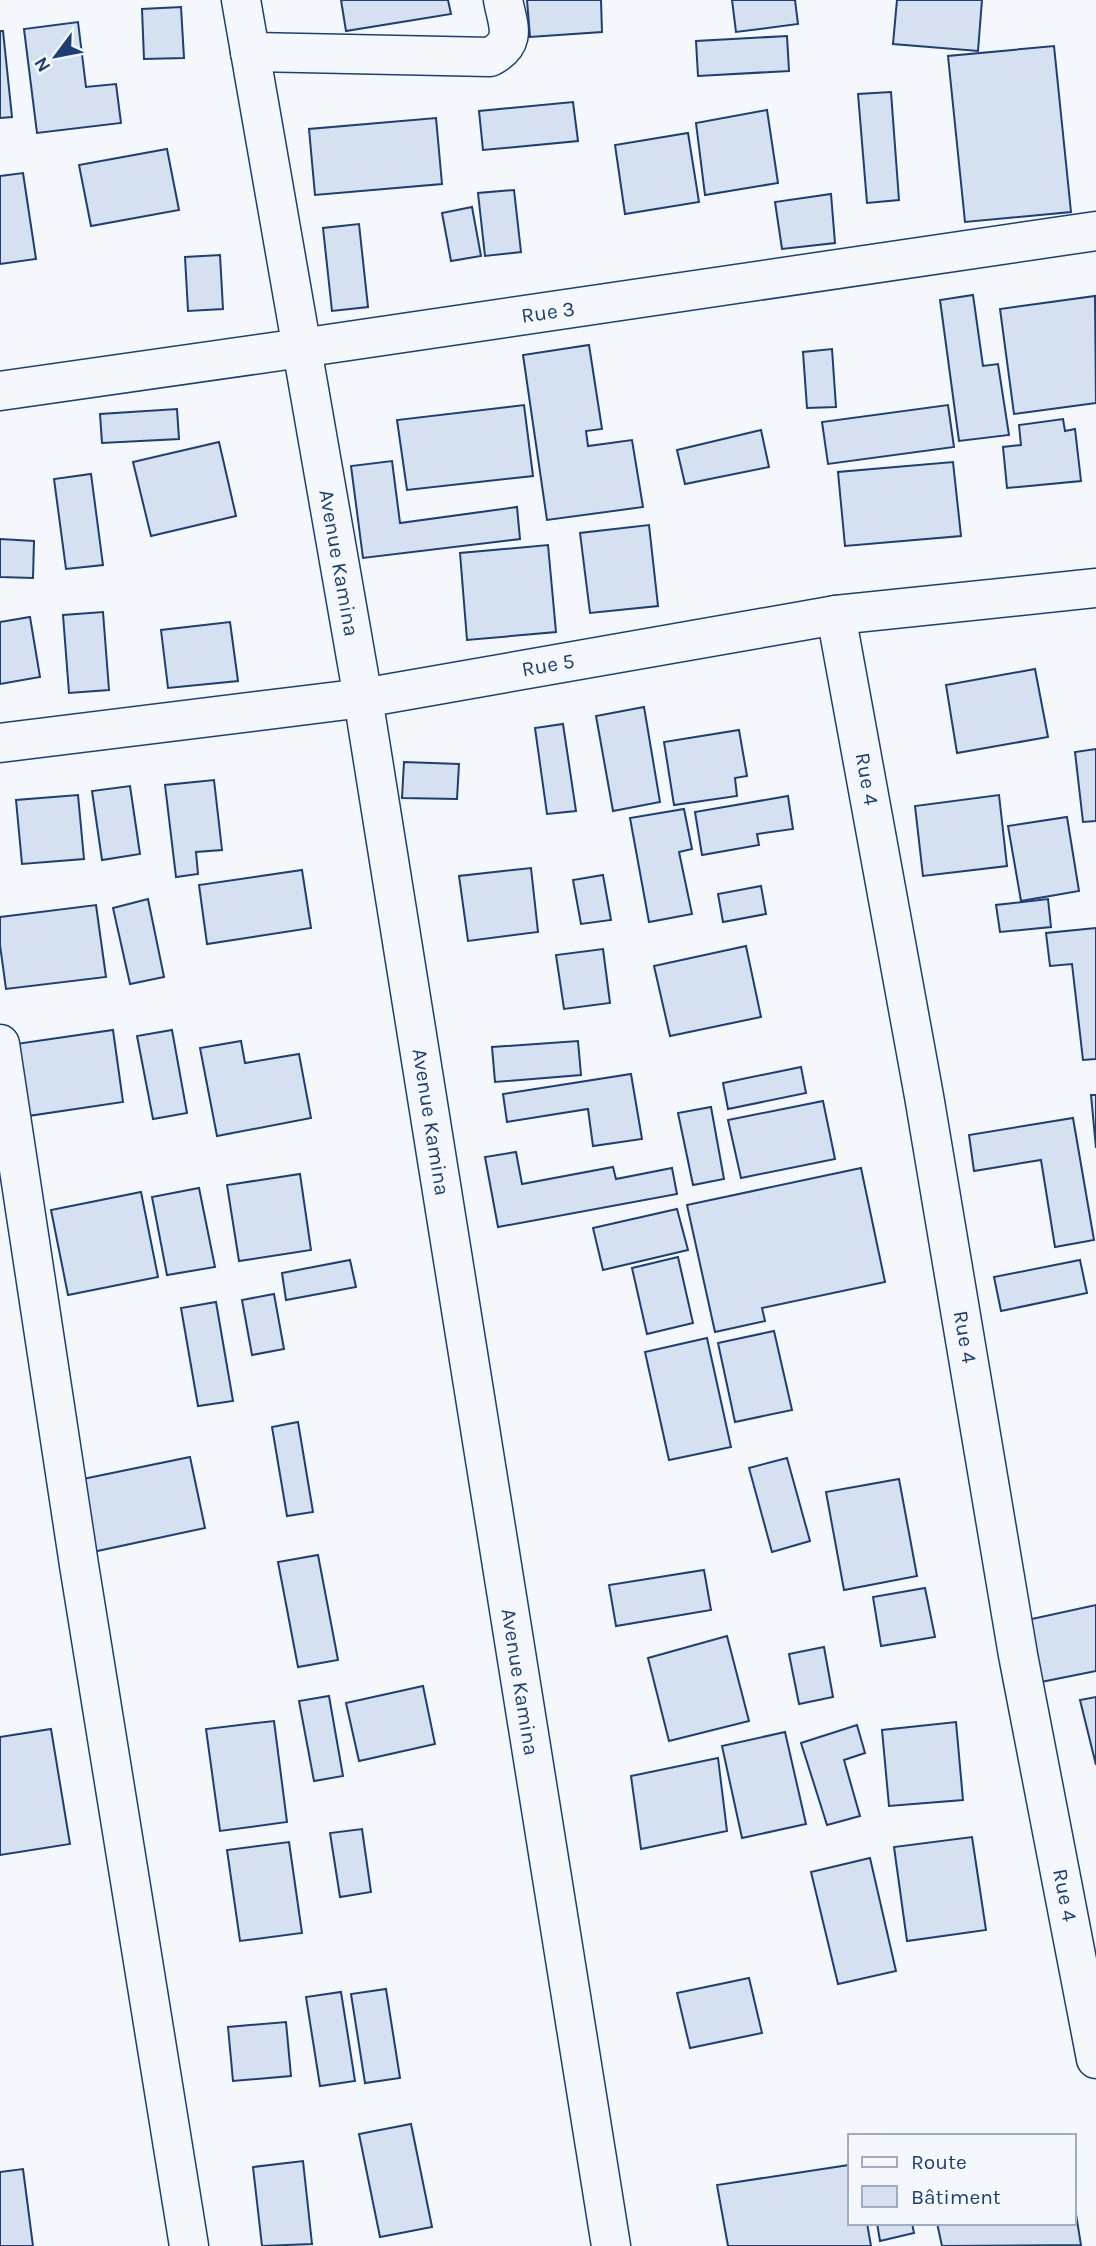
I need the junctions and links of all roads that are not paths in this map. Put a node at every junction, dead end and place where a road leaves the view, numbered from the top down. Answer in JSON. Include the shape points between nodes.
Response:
{"nodes":[{"id":1,"x":241,"y":0,"type":"edge"},
{"id":2,"x":503,"y":0,"type":"edge"},
{"id":3,"x":250,"y":52,"type":"junction"},
{"id":4,"x":1096,"y":231,"type":"edge"},
{"id":5,"x":301,"y":348,"type":"junction"},
{"id":6,"x":0,"y":391,"type":"edge"},
{"id":7,"x":1096,"y":588,"type":"edge"},
{"id":8,"x":836,"y":615,"type":"junction"},
{"id":9,"x":363,"y":698,"type":"junction"},
{"id":10,"x":0,"y":743,"type":"edge"},
{"id":11,"x":0,"y":1044,"type":"edge"},
{"id":12,"x":1096,"y":2059,"type":"edge"},
{"id":13,"x":189,"y":2246,"type":"edge"},
{"id":14,"x":611,"y":2246,"type":"edge"}],
"edges":[{"from":1,"to":3,"type":"street","name":"Avenue Kamina"},
{"from":2,"to":3,"type":"street","via":[[510,36],[503,50],[490,57]]},
{"from":3,"to":5,"type":"street","name":"Avenue Kamina"},
{"from":4,"to":5,"type":"street","name":"Rue 3"},
{"from":5,"to":6,"type":"street","name":"Rue 3"},
{"from":5,"to":9,"type":"street","name":"Avenue Kamina"},
{"from":7,"to":8,"type":"street","name":"Rue 5"},
{"from":8,"to":9,"type":"street","name":"Rue 5"},
{"from":8,"to":12,"type":"street","name":"Rue 4","via":[[924,1096],[1018,1656]]},
{"from":9,"to":10,"type":"street","name":"Rue 5"},
{"from":9,"to":14,"type":"street","name":"Avenue Kamina"},
{"from":11,"to":13,"type":"street"}]}
